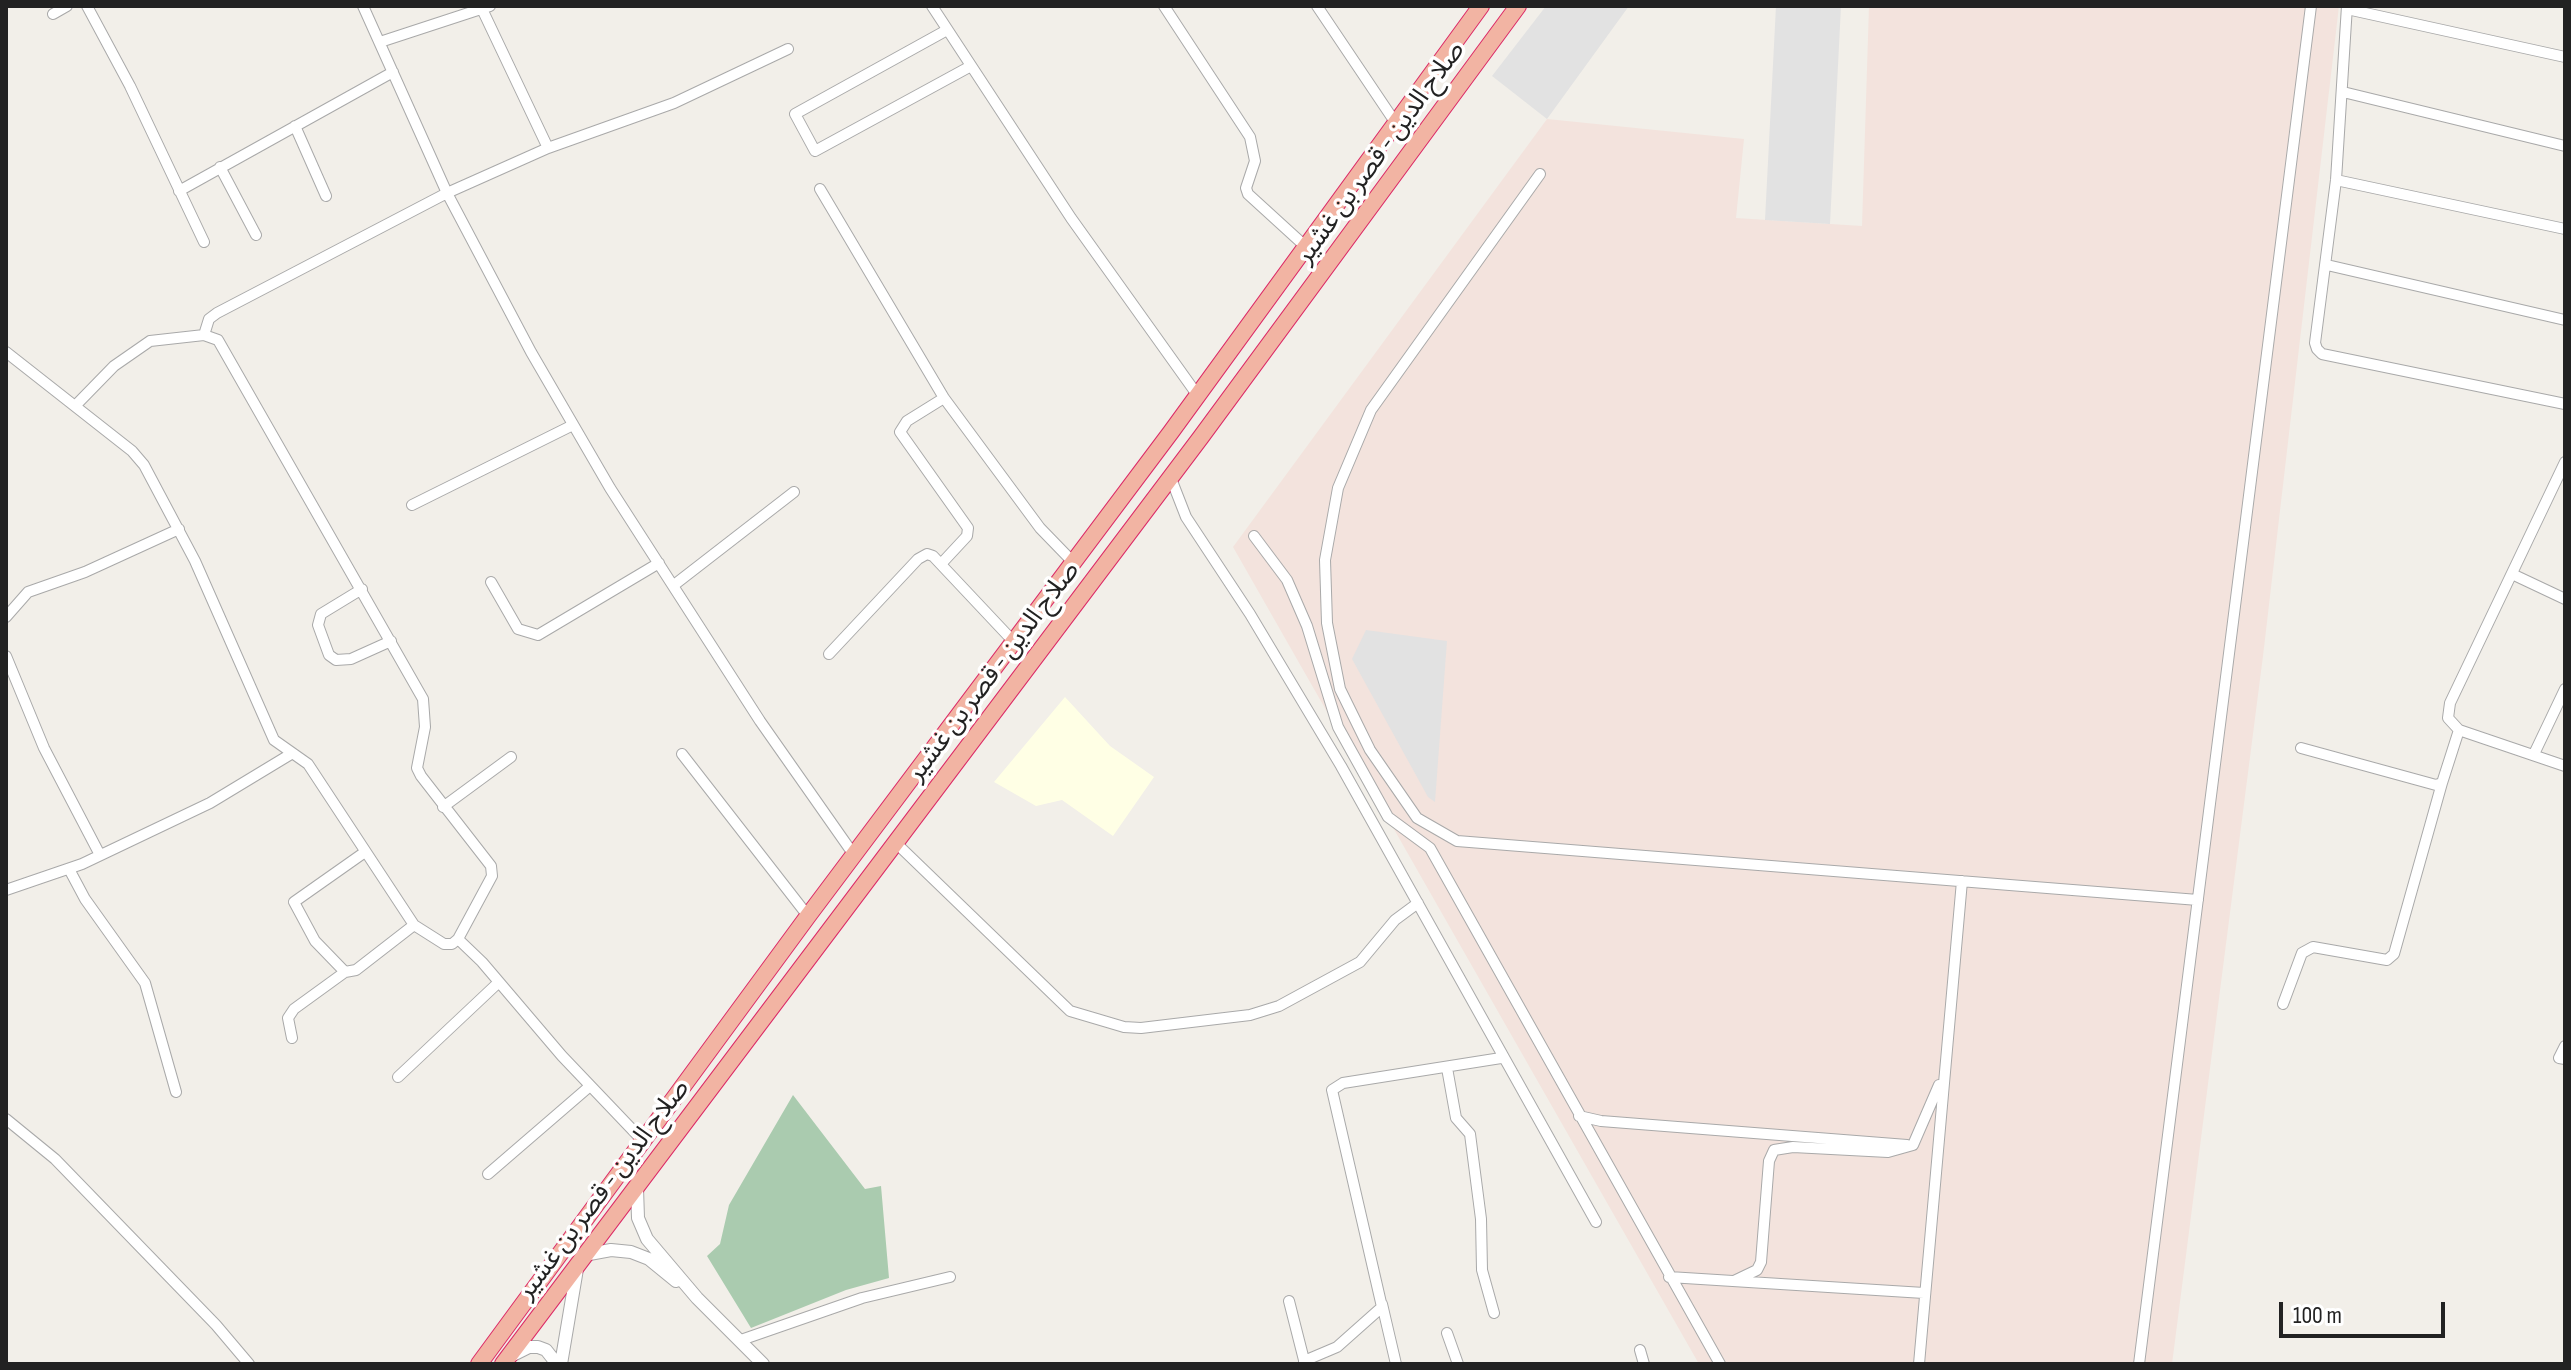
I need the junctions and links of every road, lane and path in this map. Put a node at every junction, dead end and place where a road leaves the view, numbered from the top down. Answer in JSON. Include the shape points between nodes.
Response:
{"nodes":[{"id":1,"x":67,"y":6,"type":"edge"},
{"id":2,"x":87,"y":6,"type":"edge"},
{"id":3,"x":363,"y":6,"type":"edge"},
{"id":4,"x":932,"y":6,"type":"edge"},
{"id":5,"x":1164,"y":6,"type":"edge"},
{"id":6,"x":1317,"y":6,"type":"edge"},
{"id":7,"x":1481,"y":6,"type":"edge"},
{"id":8,"x":1518,"y":6,"type":"edge"},
{"id":9,"x":2311,"y":6,"type":"edge"},
{"id":10,"x":486,"y":7,"type":"edge"},
{"id":11,"x":2347,"y":7,"type":"edge"},
{"id":12,"x":53,"y":14,"type":"dead end"},
{"id":13,"x":947,"y":30,"type":"junction"},
{"id":14,"x":380,"y":42,"type":"junction"},
{"id":15,"x":788,"y":49,"type":"dead end"},
{"id":16,"x":2565,"y":57,"type":"edge"},
{"id":17,"x":971,"y":66,"type":"junction"},
{"id":18,"x":393,"y":72,"type":"junction"},
{"id":19,"x":2343,"y":92,"type":"junction"},
{"id":20,"x":1395,"y":122,"type":"junction"},
{"id":21,"x":295,"y":126,"type":"junction"},
{"id":22,"x":2565,"y":146,"type":"edge"},
{"id":23,"x":548,"y":148,"type":"junction"},
{"id":24,"x":220,"y":167,"type":"junction"},
{"id":25,"x":1540,"y":174,"type":"dead end"},
{"id":26,"x":2336,"y":180,"type":"junction"},
{"id":27,"x":820,"y":189,"type":"dead end"},
{"id":28,"x":179,"y":191,"type":"junction"},
{"id":29,"x":447,"y":193,"type":"junction"},
{"id":30,"x":326,"y":196,"type":"dead end"},
{"id":31,"x":2565,"y":229,"type":"edge"},
{"id":32,"x":256,"y":235,"type":"dead end"},
{"id":33,"x":204,"y":242,"type":"dead end"},
{"id":34,"x":1305,"y":246,"type":"junction"},
{"id":35,"x":2327,"y":265,"type":"junction"},
{"id":36,"x":2565,"y":320,"type":"edge"},
{"id":37,"x":204,"y":335,"type":"junction"},
{"id":38,"x":6,"y":352,"type":"edge"},
{"id":39,"x":944,"y":398,"type":"junction"},
{"id":40,"x":1193,"y":398,"type":"junction"},
{"id":41,"x":2565,"y":404,"type":"edge"},
{"id":42,"x":75,"y":406,"type":"junction"},
{"id":43,"x":1215,"y":417,"type":"junction"},
{"id":44,"x":573,"y":425,"type":"junction"},
{"id":45,"x":2565,"y":462,"type":"edge"},
{"id":46,"x":1138,"y":475,"type":"junction"},
{"id":47,"x":1166,"y":482,"type":"junction"},
{"id":48,"x":794,"y":492,"type":"dead end"},
{"id":49,"x":412,"y":505,"type":"dead end"},
{"id":50,"x":179,"y":529,"type":"junction"},
{"id":51,"x":1254,"y":536,"type":"dead end"},
{"id":52,"x":1072,"y":561,"type":"junction"},
{"id":53,"x":659,"y":563,"type":"junction"},
{"id":54,"x":941,"y":564,"type":"junction"},
{"id":55,"x":2512,"y":574,"type":"junction"},
{"id":56,"x":491,"y":582,"type":"dead end"},
{"id":57,"x":674,"y":585,"type":"junction"},
{"id":58,"x":362,"y":589,"type":"junction"},
{"id":59,"x":2565,"y":599,"type":"edge"},
{"id":60,"x":6,"y":617,"type":"edge"},
{"id":61,"x":391,"y":641,"type":"junction"},
{"id":62,"x":1013,"y":641,"type":"junction"},
{"id":63,"x":829,"y":654,"type":"dead end"},
{"id":64,"x":6,"y":656,"type":"edge"},
{"id":65,"x":2565,"y":689,"type":"edge"},
{"id":66,"x":2459,"y":730,"type":"junction"},
{"id":67,"x":2301,"y":748,"type":"dead end"},
{"id":68,"x":291,"y":754,"type":"junction"},
{"id":69,"x":682,"y":754,"type":"dead end"},
{"id":70,"x":2534,"y":754,"type":"junction"},
{"id":71,"x":511,"y":757,"type":"dead end"},
{"id":72,"x":2565,"y":766,"type":"edge"},
{"id":73,"x":2442,"y":783,"type":"junction"},
{"id":74,"x":443,"y":807,"type":"junction"},
{"id":75,"x":896,"y":843,"type":"junction"},
{"id":76,"x":365,"y":852,"type":"junction"},
{"id":77,"x":100,"y":855,"type":"junction"},
{"id":78,"x":854,"y":855,"type":"junction"},
{"id":79,"x":69,"y":869,"type":"junction"},
{"id":80,"x":1962,"y":881,"type":"junction"},
{"id":81,"x":6,"y":890,"type":"edge"},
{"id":82,"x":2198,"y":900,"type":"junction"},
{"id":83,"x":1418,"y":903,"type":"junction"},
{"id":84,"x":808,"y":916,"type":"junction"},
{"id":85,"x":414,"y":925,"type":"junction"},
{"id":86,"x":458,"y":939,"type":"junction"},
{"id":87,"x":345,"y":972,"type":"junction"},
{"id":88,"x":499,"y":982,"type":"junction"},
{"id":89,"x":2283,"y":1004,"type":"dead end"},
{"id":90,"x":292,"y":1038,"type":"dead end"},
{"id":91,"x":2565,"y":1046,"type":"edge"},
{"id":92,"x":1501,"y":1058,"type":"junction"},
{"id":93,"x":2565,"y":1059,"type":"edge"},
{"id":94,"x":1447,"y":1068,"type":"junction"},
{"id":95,"x":1944,"y":1072,"type":"junction"},
{"id":96,"x":398,"y":1077,"type":"dead end"},
{"id":97,"x":590,"y":1086,"type":"junction"},
{"id":98,"x":176,"y":1092,"type":"dead end"},
{"id":99,"x":1579,"y":1116,"type":"junction"},
{"id":100,"x":6,"y":1119,"type":"edge"},
{"id":101,"x":644,"y":1142,"type":"junction"},
{"id":102,"x":1913,"y":1145,"type":"junction"},
{"id":103,"x":488,"y":1174,"type":"dead end"},
{"id":104,"x":637,"y":1185,"type":"junction"},
{"id":105,"x":1596,"y":1222,"type":"dead end"},
{"id":106,"x":581,"y":1258,"type":"junction"},
{"id":107,"x":950,"y":1277,"type":"dead end"},
{"id":108,"x":1669,"y":1277,"type":"junction"},
{"id":109,"x":1734,"y":1281,"type":"junction"},
{"id":110,"x":1924,"y":1293,"type":"junction"},
{"id":111,"x":697,"y":1298,"type":"junction"},
{"id":112,"x":1289,"y":1301,"type":"dead end"},
{"id":113,"x":1382,"y":1302,"type":"junction"},
{"id":114,"x":1494,"y":1313,"type":"dead end"},
{"id":115,"x":1447,"y":1333,"type":"dead end"},
{"id":116,"x":741,"y":1340,"type":"junction"},
{"id":117,"x":1640,"y":1350,"type":"dead end"},
{"id":118,"x":505,"y":1362,"type":"edge"},
{"id":119,"x":1304,"y":1363,"type":"edge"},
{"id":120,"x":249,"y":1364,"type":"edge"},
{"id":121,"x":479,"y":1364,"type":"edge"},
{"id":122,"x":559,"y":1364,"type":"edge"},
{"id":123,"x":763,"y":1364,"type":"edge"},
{"id":124,"x":1396,"y":1364,"type":"edge"},
{"id":125,"x":1458,"y":1364,"type":"edge"},
{"id":126,"x":1644,"y":1364,"type":"edge"},
{"id":127,"x":1720,"y":1364,"type":"edge"},
{"id":128,"x":1919,"y":1364,"type":"edge"},
{"id":129,"x":2139,"y":1364,"type":"edge"}],
"edges":[{"from":1,"to":12,"type":"street"},
{"from":2,"to":28,"type":"street"},
{"from":3,"to":14,"type":"street"},
{"from":4,"to":13,"type":"street"},
{"from":5,"to":34,"type":"street","via":[[1250,137],[1255,161],[1248,194]]},
{"from":6,"to":20,"type":"street"},
{"from":7,"to":20,"type":"highway"},
{"from":8,"to":43,"type":"highway","name":"صلاح الدين - قصر بن غشير"},
{"from":9,"to":82,"type":"street"},
{"from":10,"to":14,"type":"street"},
{"from":10,"to":23,"type":"street"},
{"from":11,"to":16,"type":"street"},
{"from":11,"to":19,"type":"street"},
{"from":13,"to":17,"type":"street"},
{"from":13,"to":17,"type":"street","via":[[795,114],[815,151]]},
{"from":14,"to":18,"type":"street"},
{"from":15,"to":23,"type":"street","via":[[674,103]]},
{"from":17,"to":40,"type":"street"},
{"from":18,"to":21,"type":"street"},
{"from":18,"to":29,"type":"street"},
{"from":19,"to":22,"type":"street"},
{"from":19,"to":26,"type":"street"},
{"from":20,"to":34,"type":"highway"},
{"from":21,"to":24,"type":"street"},
{"from":21,"to":30,"type":"street"},
{"from":23,"to":29,"type":"street"},
{"from":24,"to":28,"type":"street"},
{"from":24,"to":32,"type":"street"},
{"from":25,"to":80,"type":"street","via":[[1371,410],[1338,488],[1325,560],[1327,623],[1340,689],[1370,750],[1417,818],[1457,841]]},
{"from":26,"to":31,"type":"street"},
{"from":26,"to":35,"type":"street"},
{"from":27,"to":39,"type":"street"},
{"from":28,"to":33,"type":"street"},
{"from":29,"to":37,"type":"street","via":[[217,313]]},
{"from":29,"to":44,"type":"street"},
{"from":34,"to":40,"type":"highway"},
{"from":35,"to":36,"type":"street"},
{"from":35,"to":41,"type":"street","via":[[2315,343],[2322,354]]},
{"from":37,"to":42,"type":"street","via":[[164,337],[134,349]]},
{"from":37,"to":58,"type":"street","via":[[218,340]]},
{"from":38,"to":42,"type":"street"},
{"from":39,"to":52,"type":"street","via":[[1040,528]]},
{"from":39,"to":54,"type":"street","via":[[907,421],[900,432],[968,528]]},
{"from":40,"to":43,"type":"highway","via":[[1191,417],[1196,422]]},
{"from":40,"to":46,"type":"highway"},
{"from":42,"to":50,"type":"street","via":[[144,465]]},
{"from":43,"to":47,"type":"highway","name":"صلاح الدين - قصر بن غشير"},
{"from":44,"to":49,"type":"street"},
{"from":44,"to":53,"type":"street"},
{"from":45,"to":55,"type":"street"},
{"from":46,"to":47,"type":"highway","via":[[1155,472]]},
{"from":46,"to":52,"type":"highway"},
{"from":47,"to":75,"type":"highway","name":"صلاح الدين - قصر بن غشير"},
{"from":47,"to":83,"type":"street","via":[[1250,614]]},
{"from":48,"to":57,"type":"street"},
{"from":50,"to":60,"type":"street","via":[[28,592]]},
{"from":50,"to":68,"type":"street","via":[[269,731]]},
{"from":51,"to":99,"type":"street","via":[[1287,580],[1345,740],[1388,817],[1430,848]]},
{"from":52,"to":62,"type":"highway"},
{"from":53,"to":56,"type":"street","via":[[538,635],[518,629]]},
{"from":53,"to":57,"type":"street"},
{"from":54,"to":62,"type":"street"},
{"from":54,"to":63,"type":"street","via":[[930,555],[918,559]]},
{"from":55,"to":59,"type":"street"},
{"from":55,"to":66,"type":"street","via":[[2450,703],[2448,718]]},
{"from":57,"to":78,"type":"street"},
{"from":58,"to":61,"type":"street"},
{"from":58,"to":61,"type":"street","via":[[321,614],[318,625],[329,655],[351,659]]},
{"from":61,"to":74,"type":"street","via":[[423,699],[425,727],[417,768]]},
{"from":62,"to":78,"type":"highway"},
{"from":64,"to":77,"type":"street","via":[[40,738]]},
{"from":65,"to":70,"type":"street"},
{"from":66,"to":70,"type":"street"},
{"from":66,"to":73,"type":"street"},
{"from":67,"to":73,"type":"street","via":[[2427,784]]},
{"from":68,"to":76,"type":"street","via":[[308,764]]},
{"from":68,"to":77,"type":"street","via":[[210,803]]},
{"from":69,"to":84,"type":"street"},
{"from":70,"to":72,"type":"street"},
{"from":71,"to":74,"type":"street"},
{"from":73,"to":89,"type":"street","via":[[2394,954],[2387,960],[2313,947],[2302,953]]},
{"from":74,"to":86,"type":"street","via":[[492,869]]},
{"from":75,"to":83,"type":"street","via":[[1070,1011],[1124,1027],[1250,1015],[1279,1006],[1360,962],[1395,920]]},
{"from":75,"to":104,"type":"highway","name":"صلاح الدين - قصر بن غشير"},
{"from":76,"to":85,"type":"street"},
{"from":76,"to":87,"type":"street","via":[[294,902],[315,941]]},
{"from":77,"to":79,"type":"street"},
{"from":78,"to":84,"type":"highway"},
{"from":79,"to":81,"type":"street"},
{"from":79,"to":98,"type":"street","via":[[145,983]]},
{"from":80,"to":82,"type":"street"},
{"from":80,"to":95,"type":"street"},
{"from":82,"to":129,"type":"street"},
{"from":83,"to":92,"type":"street"},
{"from":84,"to":101,"type":"highway"},
{"from":85,"to":86,"type":"street","via":[[444,944]]},
{"from":85,"to":87,"type":"street","via":[[356,970]]},
{"from":86,"to":88,"type":"street"},
{"from":87,"to":90,"type":"street","via":[[290,1014]]},
{"from":88,"to":96,"type":"street"},
{"from":88,"to":97,"type":"street"},
{"from":91,"to":93,"type":"street","via":[[2559,1058]]},
{"from":92,"to":94,"type":"street"},
{"from":92,"to":105,"type":"street"},
{"from":94,"to":113,"type":"street","via":[[1343,1083],[1332,1090]]},
{"from":94,"to":114,"type":"street","via":[[1456,1118],[1470,1134],[1482,1270]]},
{"from":95,"to":102,"type":"street"},
{"from":95,"to":110,"type":"street"},
{"from":97,"to":101,"type":"street"},
{"from":97,"to":103,"type":"street"},
{"from":99,"to":102,"type":"street"},
{"from":99,"to":108,"type":"street"},
{"from":100,"to":120,"type":"street","via":[[55,1159]]},
{"from":101,"to":121,"type":"highway"},
{"from":102,"to":109,"type":"street","via":[[1888,1152],[1774,1150],[1761,1262]]},
{"from":104,"to":106,"type":"highway","name":"صلاح الدين - قصر بن غشير"},
{"from":104,"to":111,"type":"street","via":[[641,1229]]},
{"from":106,"to":111,"type":"street","via":[[611,1250],[640,1255]]},
{"from":106,"to":118,"type":"highway","name":"صلاح الدين - قصر بن غشير"},
{"from":106,"to":122,"type":"street"},
{"from":107,"to":116,"type":"street","via":[[849,1302]]},
{"from":108,"to":109,"type":"street"},
{"from":108,"to":127,"type":"street"},
{"from":109,"to":110,"type":"street"},
{"from":110,"to":128,"type":"street"},
{"from":111,"to":116,"type":"street"},
{"from":112,"to":119,"type":"street"},
{"from":113,"to":119,"type":"street","via":[[1381,1311],[1337,1347]]},
{"from":113,"to":124,"type":"street"},
{"from":115,"to":125,"type":"street"},
{"from":116,"to":123,"type":"street"},
{"from":117,"to":126,"type":"street"},
{"from":118,"to":122,"type":"street","via":[[538,1347]]}]}
